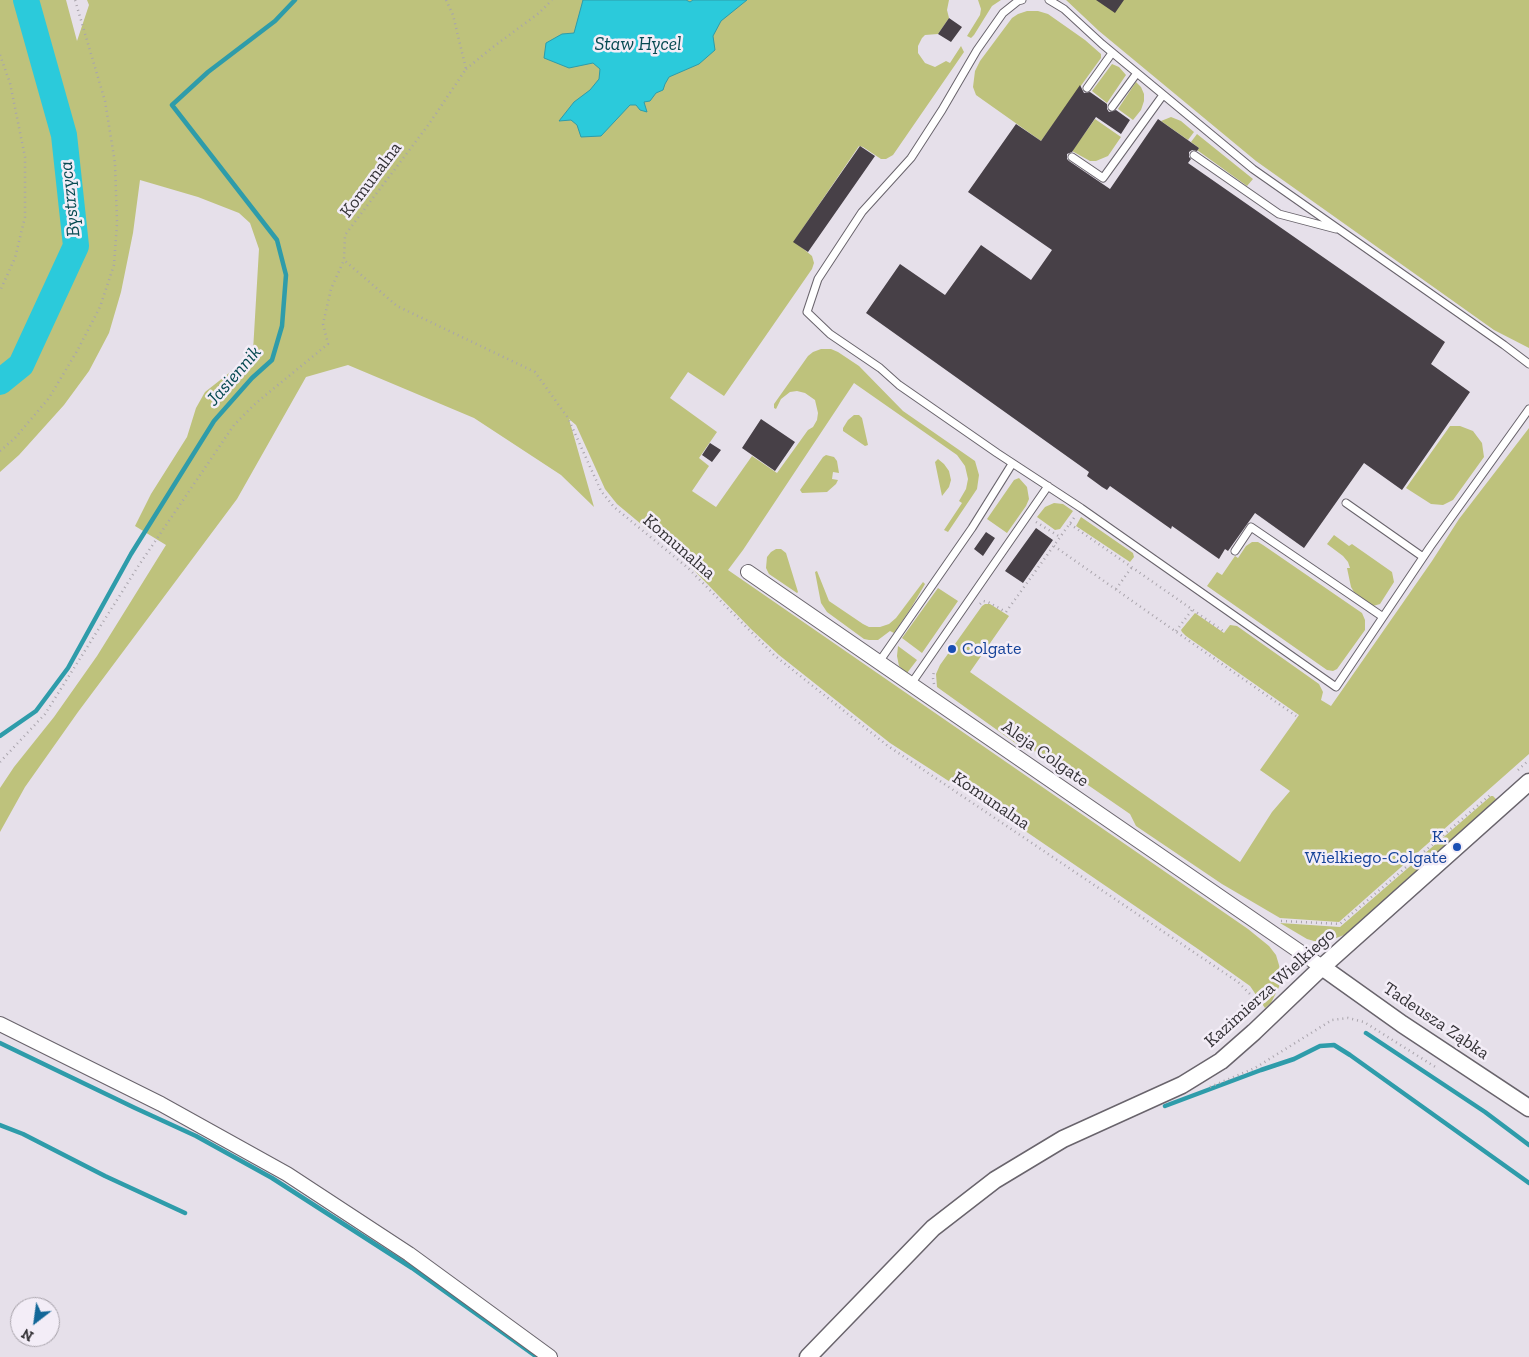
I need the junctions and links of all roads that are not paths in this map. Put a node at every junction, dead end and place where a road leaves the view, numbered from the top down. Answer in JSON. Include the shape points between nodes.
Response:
{"nodes":[{"id":1,"x":1022,"y":0,"type":"edge"},
{"id":2,"x":1050,"y":0,"type":"edge"},
{"id":3,"x":1112,"y":53,"type":"junction"},
{"id":4,"x":1137,"y":73,"type":"junction"},
{"id":5,"x":1087,"y":88,"type":"dead end"},
{"id":6,"x":1163,"y":95,"type":"junction"},
{"id":7,"x":1112,"y":107,"type":"dead end"},
{"id":8,"x":1194,"y":155,"type":"dead end"},
{"id":9,"x":1072,"y":157,"type":"dead end"},
{"id":10,"x":1341,"y":231,"type":"junction"},
{"id":11,"x":1529,"y":364,"type":"edge"},
{"id":12,"x":1529,"y":408,"type":"edge"},
{"id":13,"x":1012,"y":464,"type":"junction"},
{"id":14,"x":1048,"y":486,"type":"junction"},
{"id":15,"x":1346,"y":503,"type":"dead end"},
{"id":16,"x":1235,"y":551,"type":"dead end"},
{"id":17,"x":1423,"y":557,"type":"junction"},
{"id":18,"x":748,"y":572,"type":"dead end"},
{"id":19,"x":1383,"y":617,"type":"junction"},
{"id":20,"x":879,"y":662,"type":"junction"},
{"id":21,"x":910,"y":684,"type":"junction"},
{"id":22,"x":1529,"y":782,"type":"edge"},
{"id":23,"x":1322,"y":967,"type":"junction"},
{"id":24,"x":0,"y":1024,"type":"edge"},
{"id":25,"x":1529,"y":1108,"type":"edge"},
{"id":26,"x":550,"y":1357,"type":"edge"},
{"id":27,"x":808,"y":1357,"type":"edge"}],
"edges":[{"from":1,"to":13,"type":"lane","via":[[1003,13],[911,158],[862,212],[818,279],[807,312],[830,334]]},
{"from":2,"to":3,"type":"lane"},
{"from":3,"to":4,"type":"lane"},
{"from":3,"to":5,"type":"lane"},
{"from":4,"to":6,"type":"lane"},
{"from":4,"to":7,"type":"lane"},
{"from":6,"to":9,"type":"lane","via":[[1103,178]]},
{"from":6,"to":10,"type":"lane","via":[[1253,169]]},
{"from":8,"to":10,"type":"lane","via":[[1279,214]]},
{"from":10,"to":11,"type":"lane"},
{"from":12,"to":17,"type":"lane"},
{"from":13,"to":14,"type":"lane"},
{"from":13,"to":20,"type":"lane"},
{"from":14,"to":19,"type":"lane","via":[[1336,687]]},
{"from":14,"to":21,"type":"lane"},
{"from":15,"to":17,"type":"lane"},
{"from":16,"to":19,"type":"lane","via":[[1252,527]]},
{"from":17,"to":19,"type":"lane"},
{"from":18,"to":20,"type":"street","name":"Aleja Colgate"},
{"from":20,"to":21,"type":"street","name":"Aleja Colgate"},
{"from":21,"to":23,"type":"street","name":"Aleja Colgate"},
{"from":22,"to":23,"type":"street","name":"Kazimierza Wielkiego"},
{"from":23,"to":25,"type":"street","name":"Tadeusza Ząbka"},
{"from":23,"to":27,"type":"street","name":"Kazimierza Wielkiego","via":[[1221,1061],[1182,1085],[1062,1138],[995,1180],[933,1228]]},
{"from":24,"to":26,"type":"street","via":[[161,1104],[286,1174],[408,1254]]}]}
